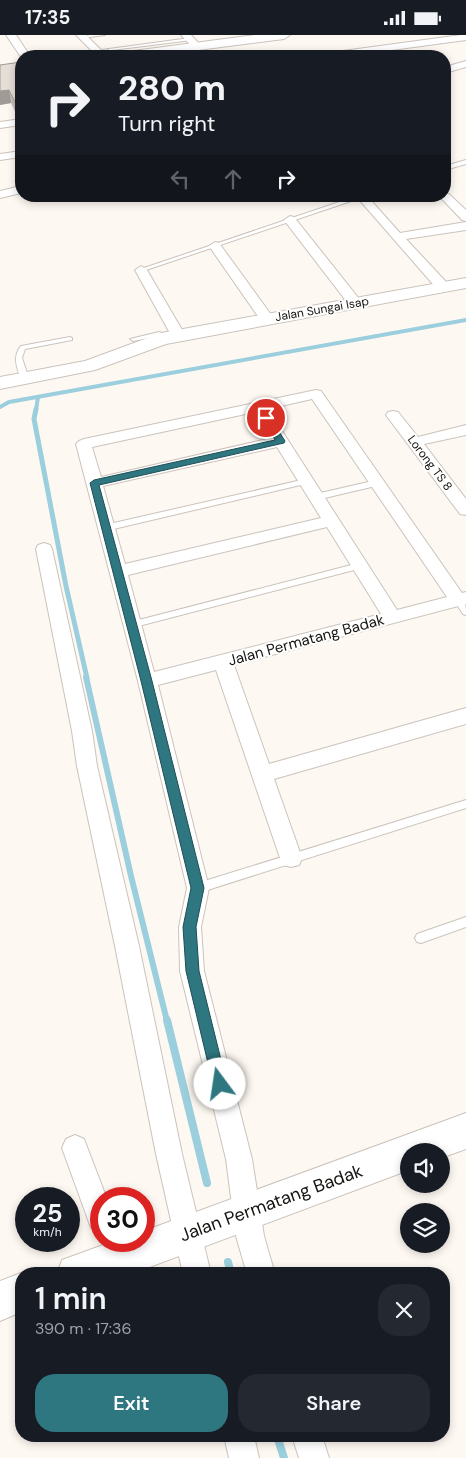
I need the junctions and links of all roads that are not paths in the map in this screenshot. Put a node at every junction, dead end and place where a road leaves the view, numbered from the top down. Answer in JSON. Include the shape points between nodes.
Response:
{"nodes":[{"id":1,"x":11,"y":35,"type":"edge"},
{"id":2,"x":103,"y":35,"type":"edge"},
{"id":3,"x":284,"y":35,"type":"edge"},
{"id":4,"x":82,"y":36,"type":"edge"},
{"id":5,"x":254,"y":37,"type":"edge"},
{"id":6,"x":466,"y":37,"type":"edge"},
{"id":7,"x":191,"y":40,"type":"edge"},
{"id":8,"x":421,"y":43,"type":"junction"},
{"id":9,"x":20,"y":50,"type":"edge"},
{"id":10,"x":95,"y":50,"type":"edge"},
{"id":11,"x":125,"y":50,"type":"edge"},
{"id":12,"x":150,"y":50,"type":"edge"},
{"id":13,"x":387,"y":50,"type":"edge"},
{"id":14,"x":430,"y":50,"type":"edge"},
{"id":15,"x":466,"y":64,"type":"edge"},
{"id":16,"x":451,"y":69,"type":"edge"},
{"id":17,"x":15,"y":123,"type":"edge"},
{"id":18,"x":0,"y":125,"type":"edge"},
{"id":19,"x":15,"y":155,"type":"edge"},
{"id":20,"x":0,"y":157,"type":"edge"},
{"id":21,"x":466,"y":161,"type":"edge"},
{"id":22,"x":451,"y":167,"type":"edge"},
{"id":23,"x":15,"y":191,"type":"edge"},
{"id":24,"x":0,"y":195,"type":"edge"},
{"id":25,"x":346,"y":202,"type":"edge"},
{"id":26,"x":366,"y":202,"type":"edge"},
{"id":27,"x":451,"y":202,"type":"edge"},
{"id":28,"x":466,"y":217,"type":"edge"},
{"id":29,"x":290,"y":220,"type":"junction"},
{"id":30,"x":466,"y":226,"type":"edge"},
{"id":31,"x":398,"y":237,"type":"junction"},
{"id":32,"x":216,"y":246,"type":"junction"},
{"id":33,"x":141,"y":270,"type":"joint"},
{"id":34,"x":466,"y":283,"type":"edge"},
{"id":35,"x":443,"y":287,"type":"junction"},
{"id":36,"x":355,"y":303,"type":"junction"},
{"id":37,"x":266,"y":319,"type":"junction"},
{"id":38,"x":174,"y":336,"type":"junction"},
{"id":39,"x":70,"y":339,"type":"dead end"},
{"id":40,"x":134,"y":339,"type":"dead end"},
{"id":41,"x":25,"y":379,"type":"junction"},
{"id":42,"x":0,"y":383,"type":"edge"},
{"id":43,"x":259,"y":406,"type":"junction"},
{"id":44,"x":394,"y":415,"type":"dead end"},
{"id":45,"x":466,"y":430,"type":"edge"},
{"id":46,"x":280,"y":441,"type":"junction"},
{"id":47,"x":414,"y":442,"type":"junction"},
{"id":48,"x":306,"y":481,"type":"junction"},
{"id":49,"x":94,"y":483,"type":"junction"},
{"id":50,"x":377,"y":483,"type":"junction"},
{"id":51,"x":316,"y":497,"type":"junction"},
{"id":52,"x":464,"y":505,"type":"edge"},
{"id":53,"x":331,"y":521,"type":"junction"},
{"id":54,"x":105,"y":528,"type":"junction"},
{"id":55,"x":44,"y":549,"type":"dead end"},
{"id":56,"x":359,"y":567,"type":"junction"},
{"id":57,"x":116,"y":572,"type":"junction"},
{"id":58,"x":463,"y":603,"type":"edge"},
{"id":59,"x":392,"y":617,"type":"junction"},
{"id":60,"x":131,"y":625,"type":"junction"},
{"id":61,"x":223,"y":662,"type":"junction"},
{"id":62,"x":147,"y":681,"type":"junction"},
{"id":63,"x":466,"y":716,"type":"edge"},
{"id":64,"x":262,"y":774,"type":"junction"},
{"id":65,"x":466,"y":804,"type":"edge"},
{"id":66,"x":291,"y":858,"type":"junction"},
{"id":67,"x":198,"y":888,"type":"junction"},
{"id":68,"x":466,"y":922,"type":"edge"},
{"id":69,"x":421,"y":937,"type":"dead end"},
{"id":70,"x":466,"y":1131,"type":"edge"},
{"id":71,"x":434,"y":1143,"type":"edge"},
{"id":72,"x":75,"y":1148,"type":"dead end"},
{"id":73,"x":400,"y":1156,"type":"edge"},
{"id":74,"x":90,"y":1188,"type":"edge"},
{"id":75,"x":246,"y":1212,"type":"junction"},
{"id":76,"x":187,"y":1234,"type":"junction"},
{"id":77,"x":155,"y":1241,"type":"edge"},
{"id":78,"x":111,"y":1252,"type":"edge"},
{"id":79,"x":87,"y":1267,"type":"edge"},
{"id":80,"x":195,"y":1267,"type":"edge"},
{"id":81,"x":259,"y":1267,"type":"edge"},
{"id":82,"x":15,"y":1295,"type":"edge"},
{"id":83,"x":0,"y":1301,"type":"edge"},
{"id":84,"x":240,"y":1442,"type":"edge"},
{"id":85,"x":309,"y":1442,"type":"edge"},
{"id":86,"x":244,"y":1458,"type":"edge"},
{"id":87,"x":314,"y":1458,"type":"edge"}],
"edges":[{"from":1,"to":9,"type":"street"},
{"from":2,"to":4,"type":"lane"},
{"from":3,"to":5,"type":"street"},
{"from":4,"to":10,"type":"street"},
{"from":5,"to":7,"type":"street"},
{"from":6,"to":8,"type":"street"},
{"from":7,"to":11,"type":"lane"},
{"from":7,"to":12,"type":"street"},
{"from":8,"to":13,"type":"street"},
{"from":8,"to":14,"type":"street"},
{"from":15,"to":16,"type":"street"},
{"from":17,"to":18,"type":"street"},
{"from":19,"to":20,"type":"street"},
{"from":21,"to":22,"type":"lane"},
{"from":23,"to":24,"type":"street"},
{"from":25,"to":29,"type":"lane"},
{"from":26,"to":31,"type":"street"},
{"from":27,"to":28,"type":"street"},
{"from":29,"to":32,"type":"lane"},
{"from":29,"to":36,"type":"street"},
{"from":30,"to":31,"type":"street"},
{"from":31,"to":35,"type":"street"},
{"from":32,"to":33,"type":"lane"},
{"from":32,"to":37,"type":"street"},
{"from":33,"to":38,"type":"street"},
{"from":34,"to":35,"type":"street","name":"Jalan Sungai Isap"},
{"from":35,"to":36,"type":"street","name":"Jalan Sungai Isap"},
{"from":36,"to":37,"type":"street","name":"Jalan Sungai Isap"},
{"from":37,"to":38,"type":"street","name":"Jalan Sungai Isap"},
{"from":38,"to":40,"type":"lane","via":[[159,333]]},
{"from":38,"to":41,"type":"street","name":"Jalan Sungai Isap","via":[[149,342],[88,366]]},
{"from":39,"to":41,"type":"lane","via":[[19,350]]},
{"from":41,"to":42,"type":"street","name":"Jalan Sungai Isap"},
{"from":43,"to":46,"type":"street"},
{"from":43,"to":49,"type":"street","via":[[84,444]]},
{"from":43,"to":50,"type":"street","via":[[316,394]]},
{"from":44,"to":47,"type":"street","name":"Lorong TS 8"},
{"from":45,"to":47,"type":"street"},
{"from":46,"to":48,"type":"street"},
{"from":46,"to":49,"type":"street"},
{"from":47,"to":52,"type":"street","name":"Lorong TS 8"},
{"from":48,"to":51,"type":"street"},
{"from":48,"to":54,"type":"lane"},
{"from":49,"to":54,"type":"street"},
{"from":50,"to":51,"type":"lane"},
{"from":50,"to":58,"type":"street"},
{"from":51,"to":53,"type":"street"},
{"from":53,"to":56,"type":"street"},
{"from":53,"to":57,"type":"street"},
{"from":54,"to":57,"type":"street"},
{"from":55,"to":76,"type":"street"},
{"from":56,"to":59,"type":"street"},
{"from":56,"to":60,"type":"lane"},
{"from":57,"to":60,"type":"street"},
{"from":58,"to":59,"type":"street","name":"Jalan Permatang Badak"},
{"from":59,"to":61,"type":"street","name":"Jalan Permatang Badak"},
{"from":60,"to":62,"type":"street"},
{"from":61,"to":62,"type":"street","name":"Jalan Permatang Badak"},
{"from":61,"to":64,"type":"street"},
{"from":62,"to":67,"type":"street"},
{"from":63,"to":64,"type":"street"},
{"from":64,"to":66,"type":"street"},
{"from":65,"to":66,"type":"lane"},
{"from":66,"to":67,"type":"lane"},
{"from":67,"to":75,"type":"street","via":[[190,927],[192,971],[239,1159]]},
{"from":68,"to":69,"type":"lane"},
{"from":70,"to":71,"type":"street","name":"Jalan Permatang Badak"},
{"from":72,"to":74,"type":"street"},
{"from":73,"to":75,"type":"street","name":"Jalan Permatang Badak"},
{"from":75,"to":76,"type":"street","name":"Jalan Permatang Badak"},
{"from":75,"to":81,"type":"street"},
{"from":76,"to":77,"type":"street","name":"Jalan Permatang Badak"},
{"from":76,"to":80,"type":"street"},
{"from":78,"to":79,"type":"street","name":"Jalan Permatang Badak"},
{"from":82,"to":83,"type":"street"},
{"from":84,"to":86,"type":"street"},
{"from":85,"to":87,"type":"street"}]}
